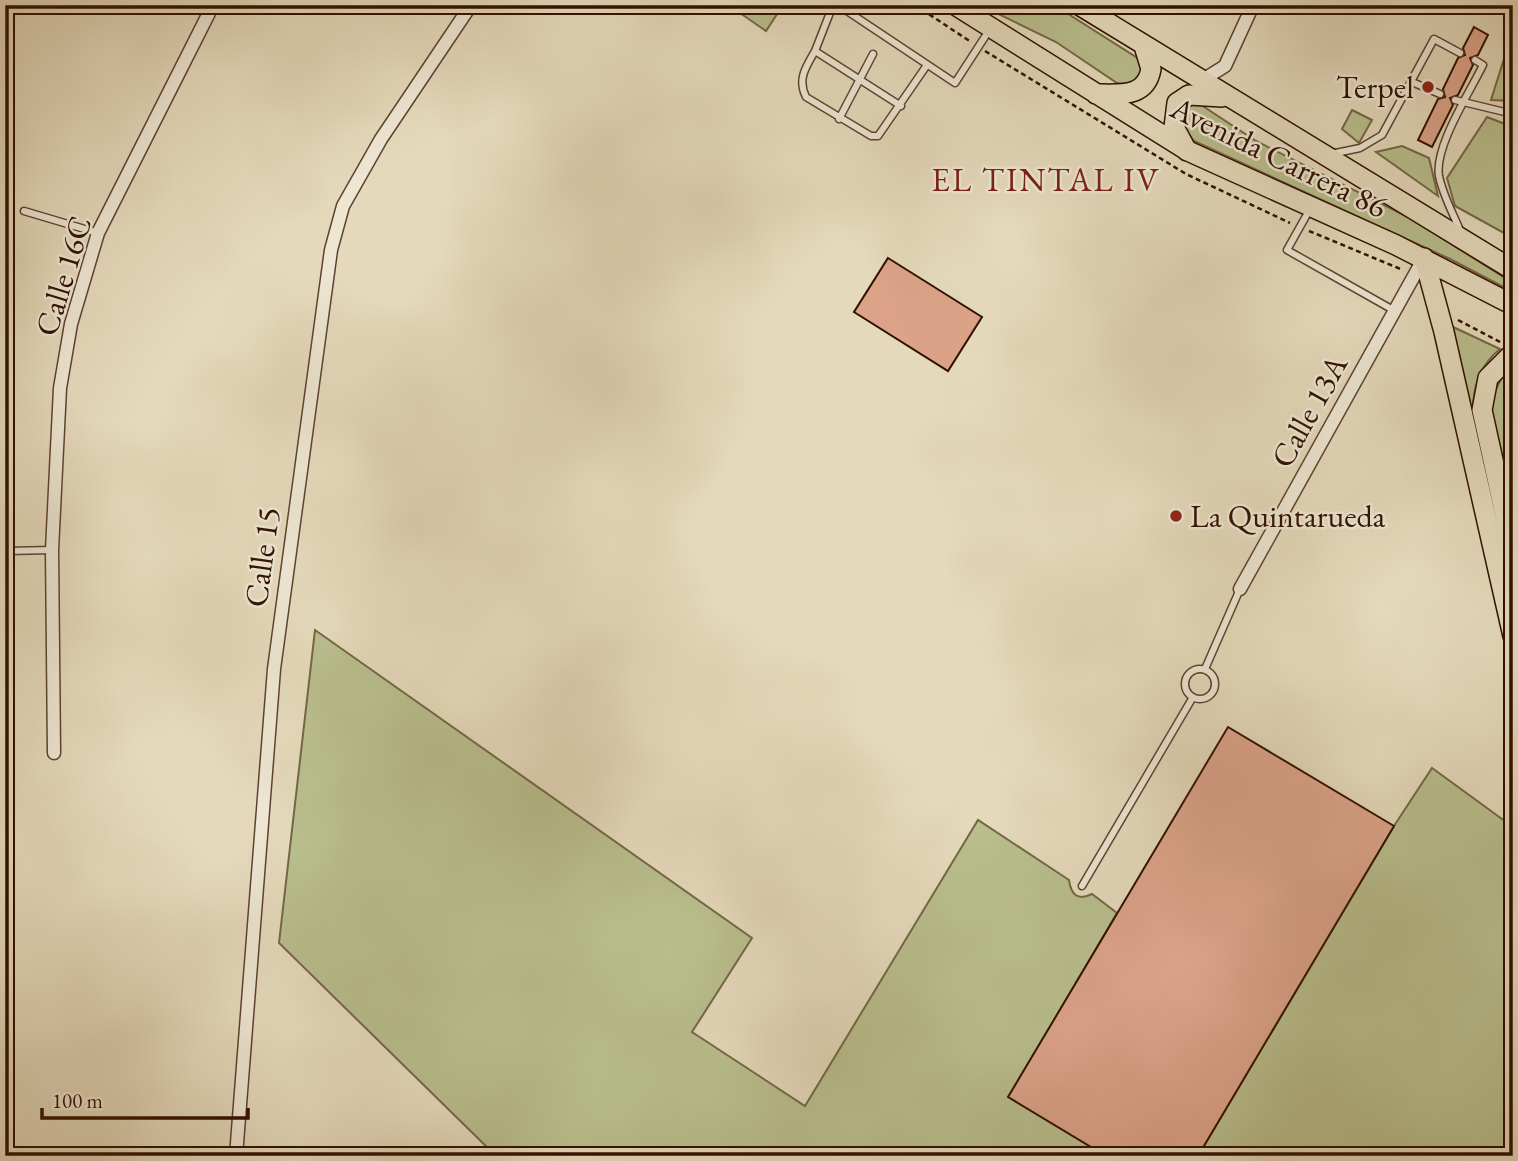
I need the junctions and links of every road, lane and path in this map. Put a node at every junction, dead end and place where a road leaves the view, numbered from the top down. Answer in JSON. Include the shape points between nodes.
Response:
{"nodes":[{"id":1,"x":213,"y":5,"type":"edge"},
{"id":2,"x":471,"y":5,"type":"edge"},
{"id":3,"x":835,"y":5,"type":"edge"},
{"id":4,"x":955,"y":5,"type":"edge"},
{"id":5,"x":1079,"y":5,"type":"edge"},
{"id":6,"x":1253,"y":5,"type":"edge"},
{"id":7,"x":991,"y":28,"type":"junction"},
{"id":8,"x":1144,"y":46,"type":"junction"},
{"id":9,"x":815,"y":51,"type":"junction"},
{"id":10,"x":1460,"y":53,"type":"dead end"},
{"id":11,"x":873,"y":54,"type":"dead end"},
{"id":12,"x":1475,"y":60,"type":"dead end"},
{"id":13,"x":927,"y":65,"type":"junction"},
{"id":14,"x":861,"y":81,"type":"junction"},
{"id":15,"x":1201,"y":82,"type":"junction"},
{"id":16,"x":1412,"y":82,"type":"junction"},
{"id":17,"x":1096,"y":94,"type":"junction"},
{"id":18,"x":1440,"y":94,"type":"dead end"},
{"id":19,"x":1230,"y":99,"type":"junction"},
{"id":20,"x":1455,"y":100,"type":"dead end"},
{"id":21,"x":1465,"y":103,"type":"junction"},
{"id":22,"x":901,"y":106,"type":"junction"},
{"id":23,"x":1513,"y":114,"type":"edge"},
{"id":24,"x":839,"y":119,"type":"junction"},
{"id":25,"x":1188,"y":151,"type":"junction"},
{"id":26,"x":1324,"y":156,"type":"junction"},
{"id":27,"x":1311,"y":208,"type":"junction"},
{"id":28,"x":24,"y":211,"type":"dead end"},
{"id":29,"x":98,"y":233,"type":"junction"},
{"id":30,"x":1465,"y":241,"type":"junction"},
{"id":31,"x":1424,"y":258,"type":"junction"},
{"id":32,"x":1513,"y":270,"type":"edge"},
{"id":33,"x":1513,"y":305,"type":"edge"},
{"id":34,"x":1395,"y":311,"type":"junction"},
{"id":35,"x":1448,"y":314,"type":"dead end"},
{"id":36,"x":1508,"y":348,"type":"edge"},
{"id":37,"x":5,"y":542,"type":"edge"},
{"id":38,"x":52,"y":550,"type":"junction"},
{"id":39,"x":1513,"y":551,"type":"edge"},
{"id":40,"x":1240,"y":589,"type":"joint"},
{"id":41,"x":1513,"y":636,"type":"edge"},
{"id":42,"x":1205,"y":669,"type":"junction"},
{"id":43,"x":1193,"y":697,"type":"junction"},
{"id":44,"x":54,"y":753,"type":"dead end"},
{"id":45,"x":1082,"y":886,"type":"dead end"},
{"id":46,"x":236,"y":1156,"type":"edge"}],
"edges":[{"from":1,"to":29,"type":"street","name":"Calle 16C"},
{"from":2,"to":46,"type":"street","name":"Calle 15","via":[[342,206],[331,250],[274,668]]},
{"from":3,"to":9,"type":"lane"},
{"from":3,"to":13,"type":"lane"},
{"from":4,"to":7,"type":"main road","name":"Avenida Carrera 86"},
{"from":5,"to":8,"type":"main road","name":"Avenida Carrera 86"},
{"from":6,"to":15,"type":"street","via":[[1225,66]]},
{"from":7,"to":13,"type":"lane","via":[[955,83]]},
{"from":7,"to":17,"type":"main road","name":"Avenida Carrera 86"},
{"from":8,"to":15,"type":"main road","name":"Avenida Carrera 86"},
{"from":8,"to":17,"type":"main road","via":[[1151,69],[1142,89]]},
{"from":9,"to":14,"type":"lane"},
{"from":9,"to":24,"type":"lane","via":[[803,72],[802,89],[814,105]]},
{"from":10,"to":16,"type":"lane","via":[[1434,40]]},
{"from":11,"to":14,"type":"lane"},
{"from":12,"to":21,"type":"lane","via":[[1483,65]]},
{"from":13,"to":22,"type":"lane"},
{"from":14,"to":22,"type":"lane"},
{"from":14,"to":24,"type":"lane"},
{"from":15,"to":19,"type":"main road","name":"Avenida Carrera 86"},
{"from":16,"to":18,"type":"lane"},
{"from":16,"to":26,"type":"lane","via":[[1382,135],[1360,148]]},
{"from":17,"to":25,"type":"main road","name":"Avenida Carrera 86"},
{"from":19,"to":25,"type":"main road","via":[[1198,94],[1177,103],[1174,127]]},
{"from":19,"to":26,"type":"main road","name":"Avenida Carrera 86"},
{"from":20,"to":21,"type":"lane"},
{"from":21,"to":23,"type":"lane"},
{"from":21,"to":30,"type":"lane","via":[[1440,155],[1438,174]]},
{"from":22,"to":24,"type":"lane","via":[[878,136]]},
{"from":25,"to":27,"type":"main road","name":"Avenida Carrera 86"},
{"from":26,"to":30,"type":"main road","name":"Avenida Carrera 86"},
{"from":27,"to":31,"type":"main road","name":"Avenida Carrera 86"},
{"from":27,"to":34,"type":"lane","via":[[1287,250]]},
{"from":28,"to":29,"type":"lane"},
{"from":29,"to":38,"type":"street","name":"Calle 16C","via":[[71,324],[60,388]]},
{"from":30,"to":32,"type":"main road","name":"Avenida Carrera 86"},
{"from":31,"to":33,"type":"main road","name":"Avenida Carrera 86"},
{"from":31,"to":34,"type":"street","name":"Calle 13A"},
{"from":31,"to":41,"type":"main road"},
{"from":34,"to":40,"type":"street","name":"Calle 13A"},
{"from":35,"to":36,"type":"path"},
{"from":36,"to":39,"type":"main road","via":[[1489,378],[1482,410]]},
{"from":37,"to":38,"type":"lane","via":[[8,551]]},
{"from":38,"to":44,"type":"street","name":"Calle 16C"},
{"from":40,"to":42,"type":"lane"},
{"from":42,"to":43,"type":"lane","via":[[1187,675],[1185,688]]},
{"from":42,"to":43,"type":"lane","via":[[1214,679],[1213,692],[1201,699]]},
{"from":43,"to":45,"type":"lane"}]}
